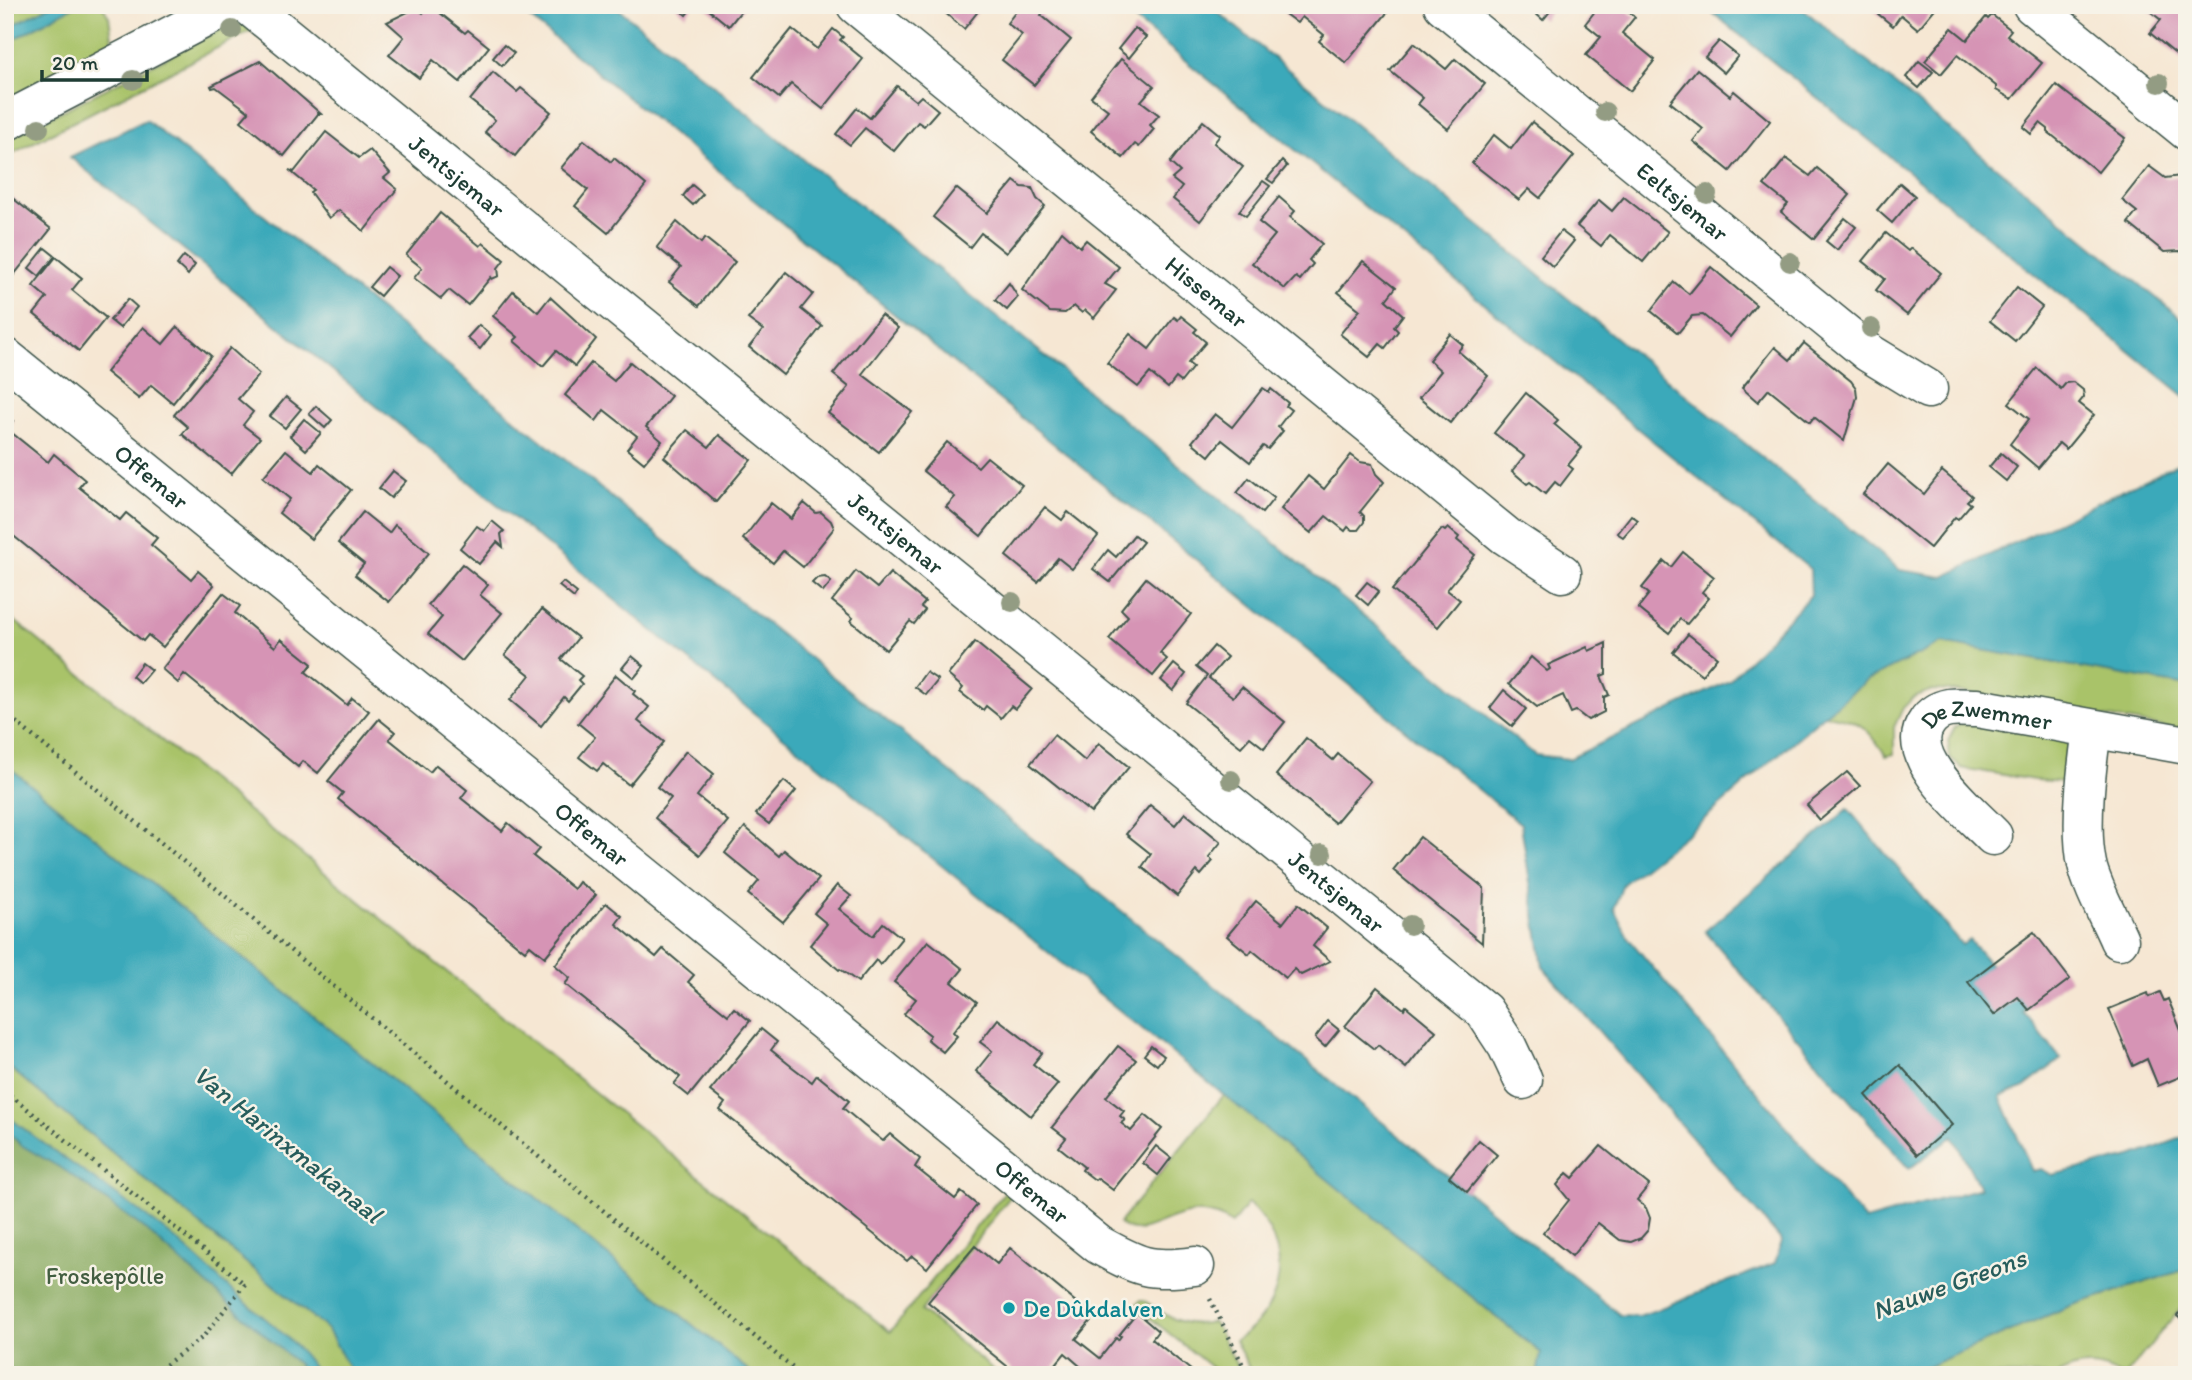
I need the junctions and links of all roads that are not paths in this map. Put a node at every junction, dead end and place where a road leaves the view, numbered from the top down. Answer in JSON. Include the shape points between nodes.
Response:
{"nodes":[{"id":1,"x":230,"y":5,"type":"edge"},
{"id":2,"x":248,"y":5,"type":"edge"},
{"id":3,"x":856,"y":5,"type":"edge"},
{"id":4,"x":1443,"y":5,"type":"edge"},
{"id":5,"x":2032,"y":5,"type":"edge"},
{"id":6,"x":5,"y":122,"type":"edge"},
{"id":7,"x":2187,"y":131,"type":"edge"},
{"id":8,"x":5,"y":357,"type":"edge"},
{"id":9,"x":1928,"y":389,"type":"dead end"},
{"id":10,"x":1562,"y":573,"type":"dead end"},
{"id":11,"x":2092,"y":729,"type":"junction"},
{"id":12,"x":2187,"y":746,"type":"edge"},
{"id":13,"x":1993,"y":836,"type":"dead end"},
{"id":14,"x":2119,"y":940,"type":"dead end"},
{"id":15,"x":1523,"y":1080,"type":"dead end"},
{"id":16,"x":1195,"y":1266,"type":"road end"}],
"edges":[{"from":1,"to":6,"type":"street"},
{"from":2,"to":15,"type":"street","name":"Jentsjemar","via":[[1484,1011]]},
{"from":3,"to":10,"type":"street","name":"Hissemar","via":[[1506,536]]},
{"from":4,"to":9,"type":"street","name":"Eeltsjemar","via":[[1869,353]]},
{"from":5,"to":7,"type":"street"},
{"from":8,"to":16,"type":"street","name":"Offemar","via":[[1099,1245],[1135,1265],[1167,1270]]},
{"from":11,"to":12,"type":"street","name":"De Zwemmer"},
{"from":11,"to":13,"type":"street","name":"De Zwemmer","via":[[1977,708],[1949,708],[1930,717],[1920,741],[1925,759]]},
{"from":11,"to":14,"type":"street","via":[[2084,818],[2087,865]]}]}
